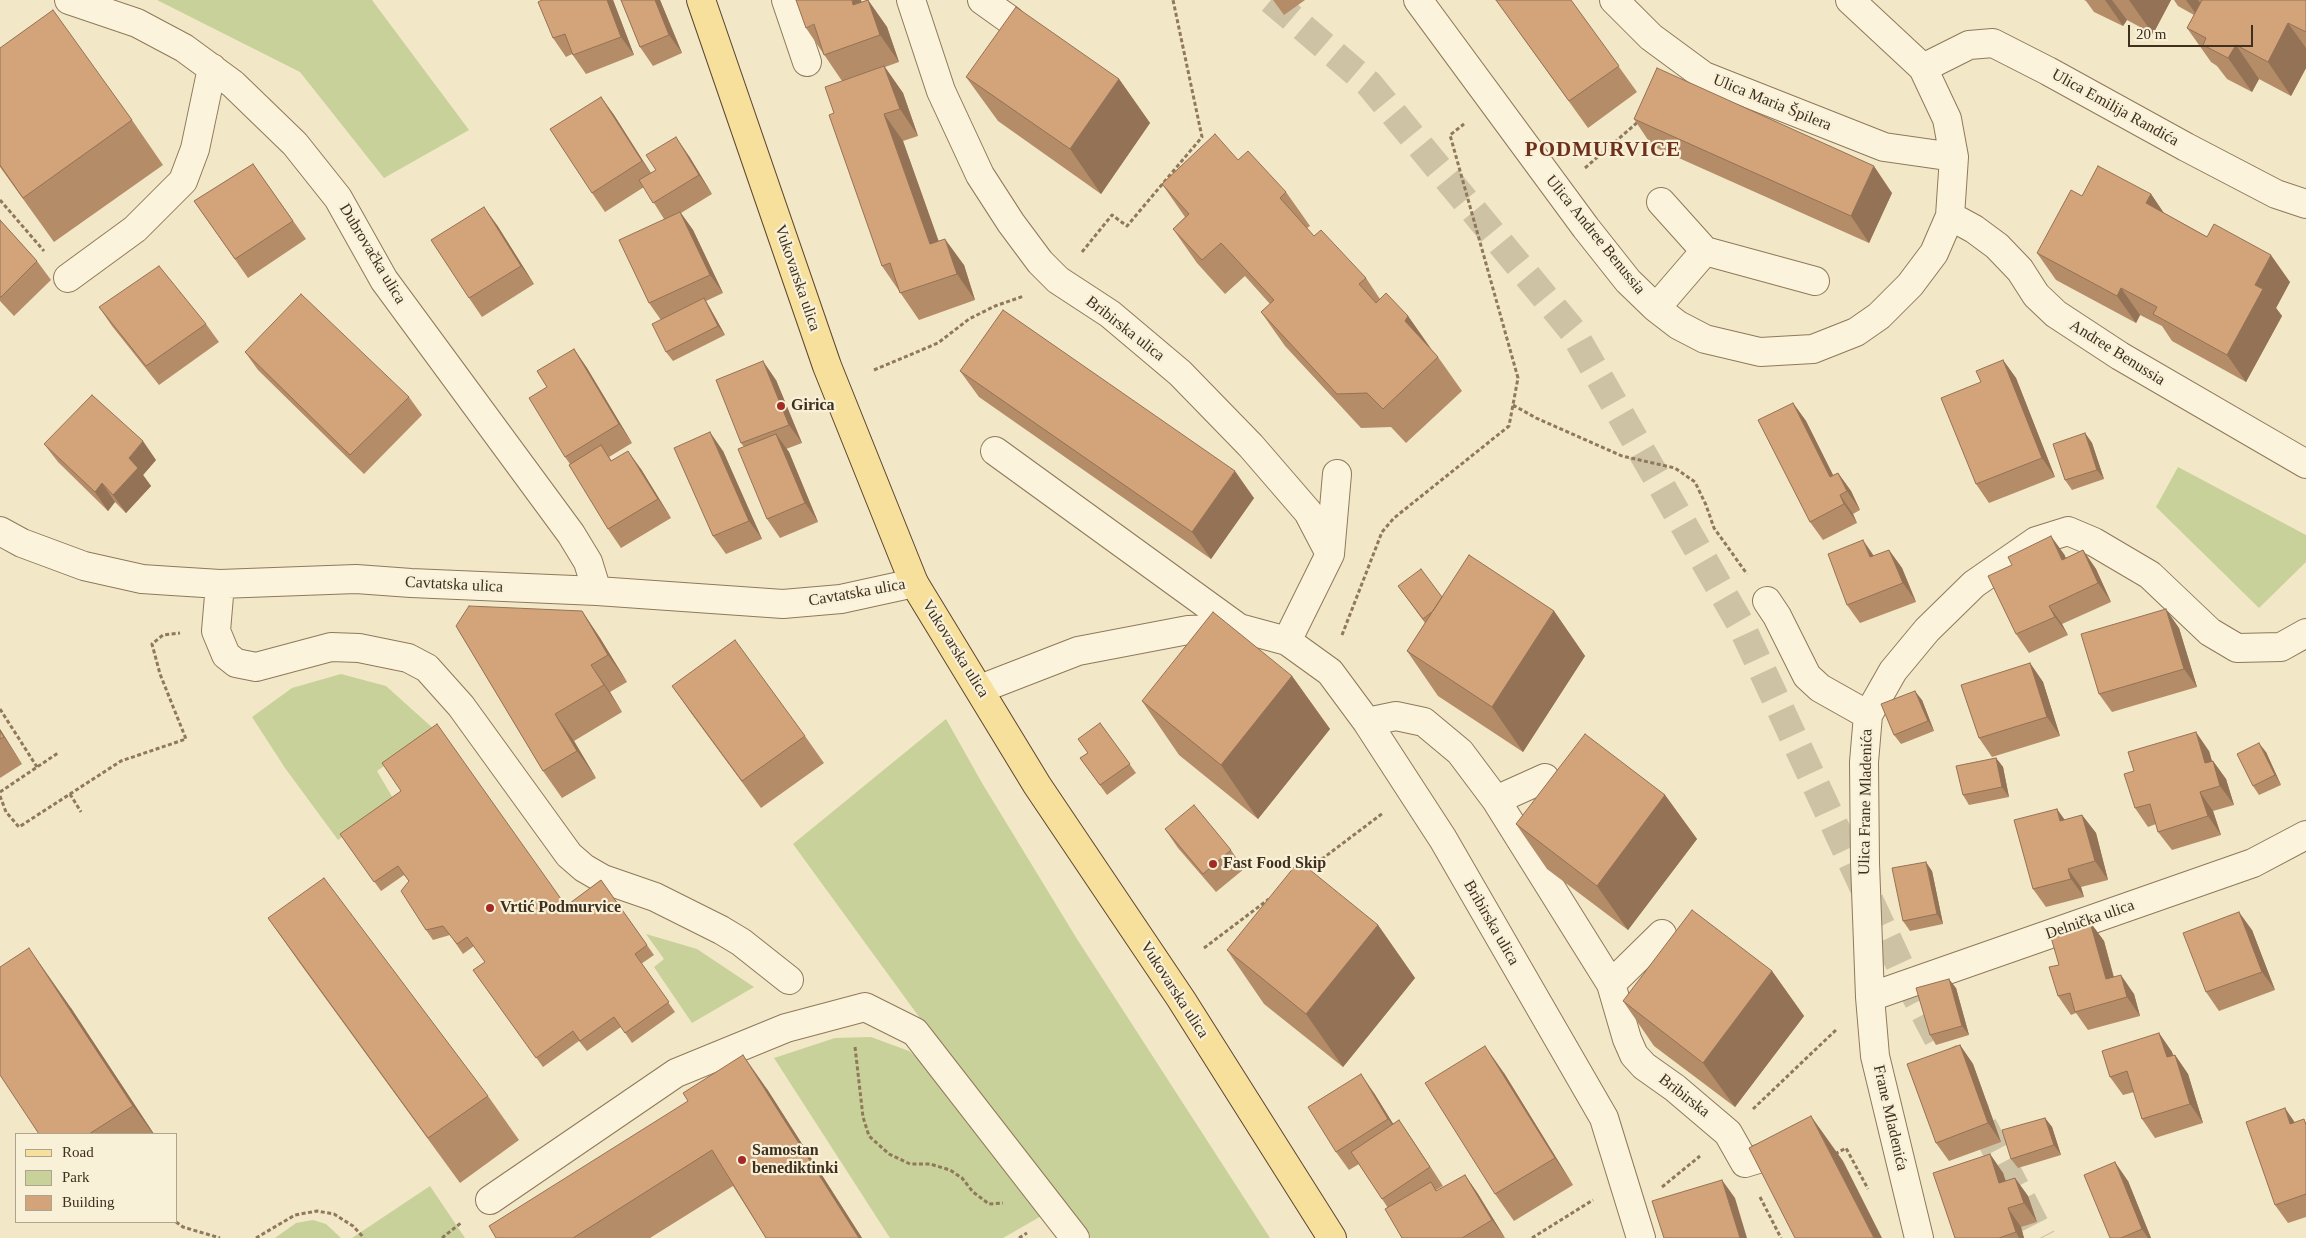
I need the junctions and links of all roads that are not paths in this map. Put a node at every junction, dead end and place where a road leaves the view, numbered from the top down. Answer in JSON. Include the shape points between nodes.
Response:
{"nodes":[{"id":1,"x":69,"y":0,"type":"edge"},
{"id":2,"x":701,"y":0,"type":"edge"},
{"id":3,"x":786,"y":0,"type":"edge"},
{"id":4,"x":912,"y":0,"type":"edge"},
{"id":5,"x":982,"y":0,"type":"edge"},
{"id":6,"x":1418,"y":0,"type":"edge"},
{"id":7,"x":1614,"y":0,"type":"edge"},
{"id":8,"x":1850,"y":0,"type":"edge"},
{"id":9,"x":1010,"y":20,"type":"edge"},
{"id":10,"x":807,"y":62,"type":"dead end"},
{"id":11,"x":212,"y":68,"type":"junction"},
{"id":12,"x":1923,"y":68,"type":"junction"},
{"id":13,"x":1954,"y":157,"type":"junction"},
{"id":14,"x":1661,"y":202,"type":"dead end"},
{"id":15,"x":2306,"y":204,"type":"edge"},
{"id":16,"x":1950,"y":216,"type":"junction"},
{"id":17,"x":1705,"y":251,"type":"junction"},
{"id":18,"x":68,"y":278,"type":"road end"},
{"id":19,"x":1815,"y":281,"type":"dead end"},
{"id":20,"x":1656,"y":308,"type":"junction"},
{"id":21,"x":995,"y":451,"type":"dead end"},
{"id":22,"x":2306,"y":464,"type":"edge"},
{"id":23,"x":1337,"y":474,"type":"dead end"},
{"id":24,"x":0,"y":531,"type":"edge"},
{"id":25,"x":1330,"y":554,"type":"junction"},
{"id":26,"x":220,"y":584,"type":"junction"},
{"id":27,"x":914,"y":584,"type":"junction"},
{"id":28,"x":597,"y":590,"type":"junction"},
{"id":29,"x":1767,"y":601,"type":"road end"},
{"id":30,"x":1239,"y":628,"type":"junction"},
{"id":31,"x":2306,"y":633,"type":"edge"},
{"id":32,"x":1287,"y":641,"type":"junction"},
{"id":33,"x":980,"y":689,"type":"junction"},
{"id":34,"x":1868,"y":715,"type":"junction"},
{"id":35,"x":1367,"y":722,"type":"junction"},
{"id":36,"x":1545,"y":778,"type":"dead end"},
{"id":37,"x":1496,"y":800,"type":"junction"},
{"id":38,"x":2306,"y":835,"type":"edge"},
{"id":39,"x":1662,"y":934,"type":"dead end"},
{"id":40,"x":788,"y":980,"type":"dead end"},
{"id":41,"x":1611,"y":984,"type":"junction"},
{"id":42,"x":1870,"y":997,"type":"junction"},
{"id":43,"x":1791,"y":1149,"type":"edge"},
{"id":44,"x":490,"y":1200,"type":"dead end"},
{"id":45,"x":1074,"y":1238,"type":"edge"},
{"id":46,"x":1332,"y":1238,"type":"edge"},
{"id":47,"x":1641,"y":1238,"type":"edge"},
{"id":48,"x":1919,"y":1238,"type":"edge"}],
"edges":[{"from":1,"to":11,"type":"street","name":"Dubrovačka ulica","via":[[137,23],[184,48]]},
{"from":2,"to":27,"type":"main road","name":"Vukovarska ulica","via":[[827,366]]},
{"from":3,"to":10,"type":"street"},
{"from":4,"to":25,"type":"street","name":"Bribirska ulica","via":[[941,91],[980,175],[1040,262],[1058,280],[1110,314],[1180,373],[1251,446],[1308,512]]},
{"from":5,"to":9,"type":"street"},
{"from":6,"to":20,"type":"street","name":"Ulica Andree Benussia","via":[[1558,191],[1628,281]]},
{"from":7,"to":13,"type":"street","name":"Ulica Maria Špilera","via":[[1651,37],[1704,76],[1884,147]]},
{"from":8,"to":12,"type":"street","name":"Ulica Andree Benussia"},
{"from":11,"to":18,"type":"street","via":[[195,150],[183,181],[135,229]]},
{"from":11,"to":28,"type":"street","name":"Dubrovačka ulica","via":[[295,144],[338,198],[384,280],[571,534],[588,562]]},
{"from":12,"to":13,"type":"street","name":"Ulica Andree Benussia","via":[[1947,119]]},
{"from":12,"to":15,"type":"street","name":"Ulica Emilija Randića","via":[[1969,45],[1992,43],[2276,194]]},
{"from":13,"to":16,"type":"street","name":"Ulica Andree Benussia"},
{"from":14,"to":17,"type":"street"},
{"from":16,"to":20,"type":"street","name":"Ulica Andree Benussia","via":[[1934,253],[1910,285],[1879,316],[1856,332],[1813,348],[1760,352],[1705,339],[1678,325]]},
{"from":16,"to":22,"type":"street","name":"Andree Benussia","via":[[1997,246],[2020,270],[2036,295],[2056,314],[2127,361]]},
{"from":17,"to":19,"type":"street"},
{"from":17,"to":20,"type":"street"},
{"from":21,"to":30,"type":"street"},
{"from":23,"to":25,"type":"street"},
{"from":24,"to":26,"type":"street","name":"Cavtatska ulica","via":[[22,543],[84,566],[142,579]]},
{"from":25,"to":32,"type":"street"},
{"from":26,"to":28,"type":"street","name":"Cavtatska ulica","via":[[356,579]]},
{"from":26,"to":40,"type":"street","via":[[216,631],[226,655],[236,663],[256,667],[331,647],[359,648],[408,658],[427,668],[461,706],[569,855],[579,864],[603,879],[655,897],[695,916],[741,942]]},
{"from":27,"to":28,"type":"street","name":"Cavtatska ulica","via":[[841,599],[783,604]]},
{"from":27,"to":33,"type":"main road","name":"Vukovarska ulica"},
{"from":29,"to":34,"type":"street","via":[[1807,676],[1820,688]]},
{"from":30,"to":32,"type":"street","name":"Bribirska ulica"},
{"from":30,"to":33,"type":"street","name":"Bribirska ulica","via":[[1188,630],[1078,651]]},
{"from":31,"to":34,"type":"street","name":"Ulica Frane Mladenića","via":[[2281,647],[2237,648],[2210,632],[2150,575],[2094,542],[2068,531],[2036,541],[1974,584],[1927,630],[1893,671]]},
{"from":32,"to":35,"type":"street","name":"Bribirska ulica","via":[[1330,672]]},
{"from":33,"to":46,"type":"main road","name":"Vukovarska ulica","via":[[1037,785],[1181,1000]]},
{"from":34,"to":42,"type":"street","name":"Ulica Frane Mladenića","via":[[1864,762],[1864,863]]},
{"from":35,"to":37,"type":"street","name":"Bribirska","via":[[1396,716],[1424,722],[1460,752]]},
{"from":35,"to":47,"type":"street","name":"Bribirska ulica","via":[[1442,839],[1604,1118]]},
{"from":36,"to":37,"type":"street"},
{"from":37,"to":41,"type":"street","name":"Bribirska"},
{"from":38,"to":42,"type":"street","name":"Delnička ulica","via":[[2253,863]]},
{"from":39,"to":41,"type":"street"},
{"from":41,"to":43,"type":"street","name":"Bribirska","via":[[1634,1055],[1728,1134],[1745,1162]]},
{"from":42,"to":48,"type":"street","name":"Frane Mladenića","via":[[1876,1056]]},
{"from":44,"to":45,"type":"street","via":[[676,1072],[786,1028],[865,1007],[914,1032]]}]}
